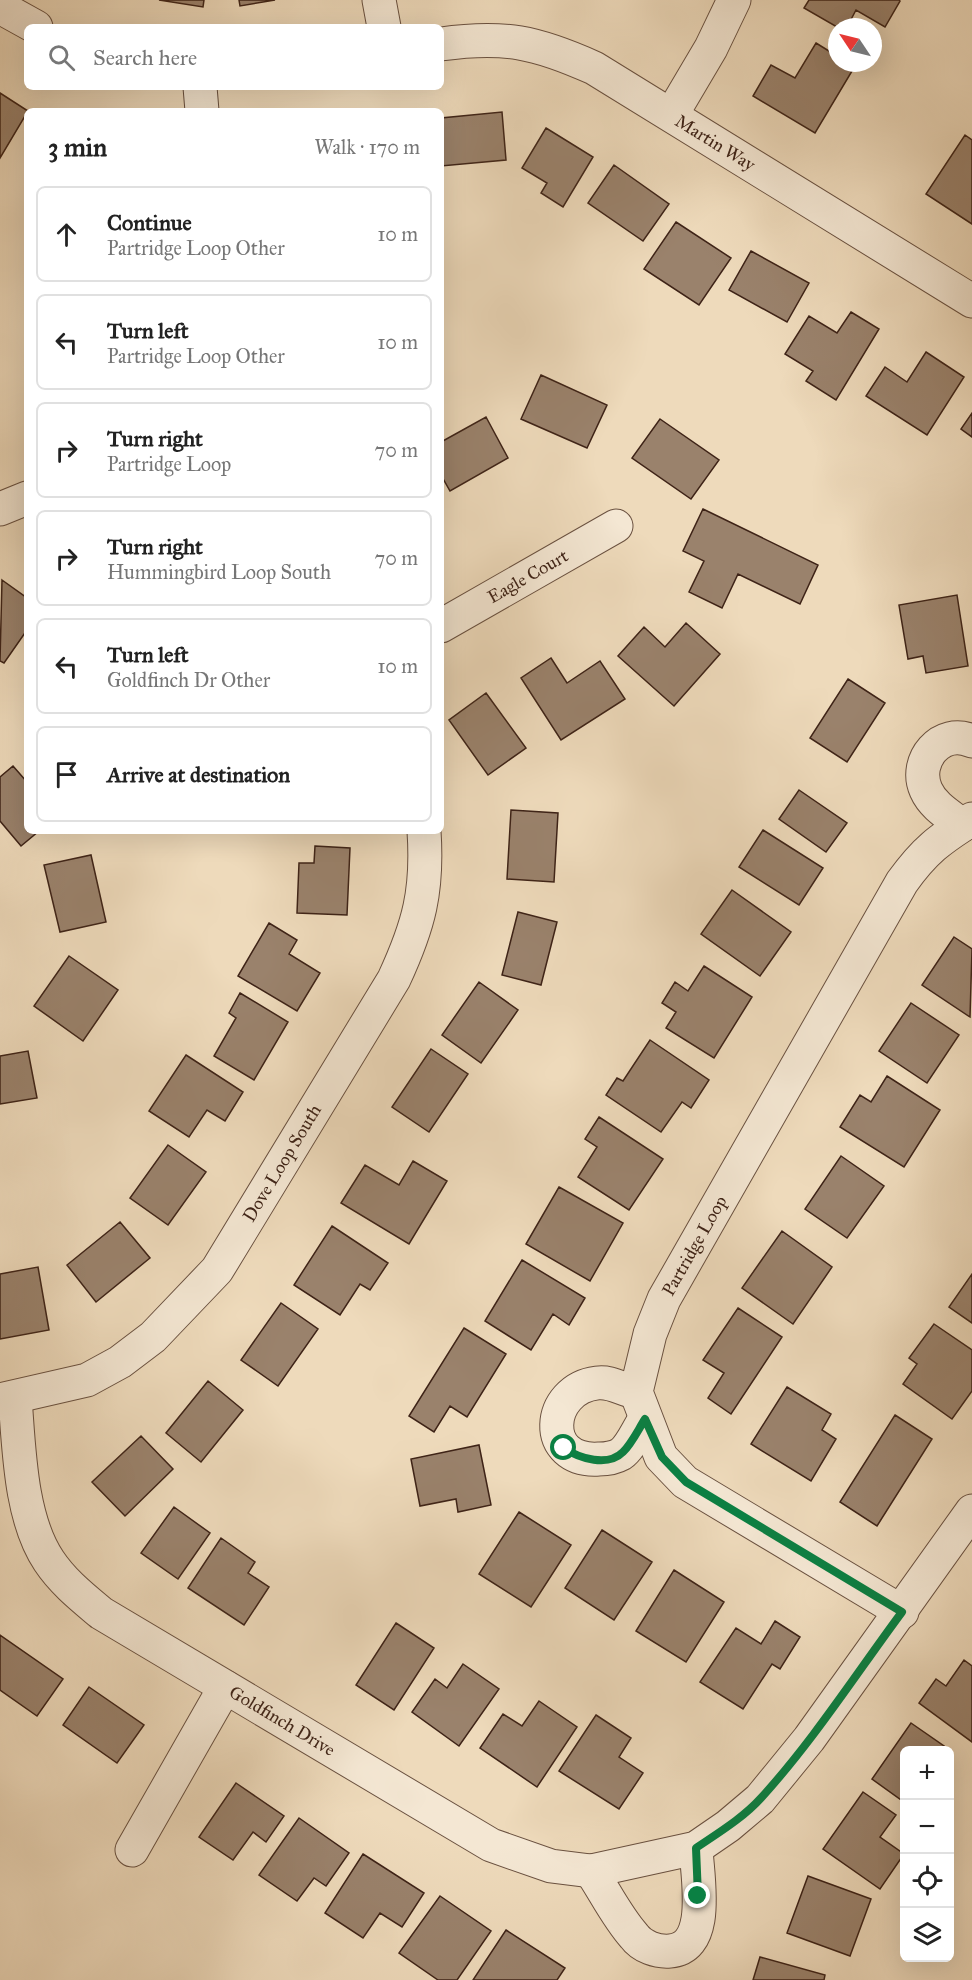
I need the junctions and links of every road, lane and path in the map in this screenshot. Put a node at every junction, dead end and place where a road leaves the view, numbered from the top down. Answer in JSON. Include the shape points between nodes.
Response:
{"nodes":[{"id":1,"x":379,"y":0,"type":"edge"},
{"id":2,"x":734,"y":0,"type":"edge"},
{"id":3,"x":0,"y":6,"type":"edge"},
{"id":4,"x":31,"y":24,"type":"edge"},
{"id":5,"x":383,"y":24,"type":"edge"},
{"id":6,"x":444,"y":44,"type":"edge"},
{"id":7,"x":201,"y":90,"type":"edge"},
{"id":8,"x":202,"y":108,"type":"edge"},
{"id":9,"x":672,"y":114,"type":"junction"},
{"id":10,"x":972,"y":301,"type":"edge"},
{"id":11,"x":24,"y":499,"type":"edge"},
{"id":12,"x":0,"y":508,"type":"edge"},
{"id":13,"x":616,"y":526,"type":"dead end"},
{"id":14,"x":444,"y":624,"type":"edge"},
{"id":15,"x":972,"y":741,"type":"edge"},
{"id":16,"x":967,"y":822,"type":"edge"},
{"id":17,"x":424,"y":834,"type":"edge"},
{"id":18,"x":8,"y":1399,"type":"edge"},
{"id":19,"x":972,"y":1511,"type":"edge"},
{"id":20,"x":902,"y":1612,"type":"junction"},
{"id":21,"x":225,"y":1687,"type":"junction"},
{"id":22,"x":696,"y":1848,"type":"junction"},
{"id":23,"x":132,"y":1850,"type":"dead end"},
{"id":24,"x":591,"y":1871,"type":"junction"}],
"edges":[{"from":1,"to":5,"type":"street"},
{"from":2,"to":9,"type":"street"},
{"from":3,"to":4,"type":"street"},
{"from":6,"to":9,"type":"street","name":"Martin Way","via":[[479,38],[520,41],[558,51]]},
{"from":7,"to":8,"type":"street"},
{"from":9,"to":10,"type":"street","name":"Martin Way","via":[[878,246]]},
{"from":11,"to":12,"type":"street"},
{"from":13,"to":14,"type":"street","name":"Eagle Court"},
{"from":15,"to":16,"type":"street","via":[[953,737],[938,743],[927,755],[922,772],[929,797]]},
{"from":16,"to":20,"type":"street","name":"Partridge Loop","via":[[922,855],[896,893],[664,1299],[650,1334],[641,1406],[662,1457],[686,1482]]},
{"from":17,"to":18,"type":"street","name":"Dove Loop South","via":[[423,903],[394,979],[217,1270],[153,1337],[120,1362],[87,1380]]},
{"from":18,"to":21,"type":"street","name":"Goldfinch Drive","via":[[32,1527],[48,1560],[71,1588],[101,1613]]},
{"from":19,"to":20,"type":"street"},
{"from":20,"to":22,"type":"street","via":[[760,1799]]},
{"from":21,"to":23,"type":"street"},
{"from":21,"to":24,"type":"street","name":"Goldfinch Drive","via":[[491,1845],[551,1866]]},
{"from":22,"to":24,"type":"street","name":"Goldfinch Drive"},
{"from":22,"to":24,"type":"street","via":[[700,1914],[690,1942],[677,1951],[647,1947],[634,1937]]}]}
